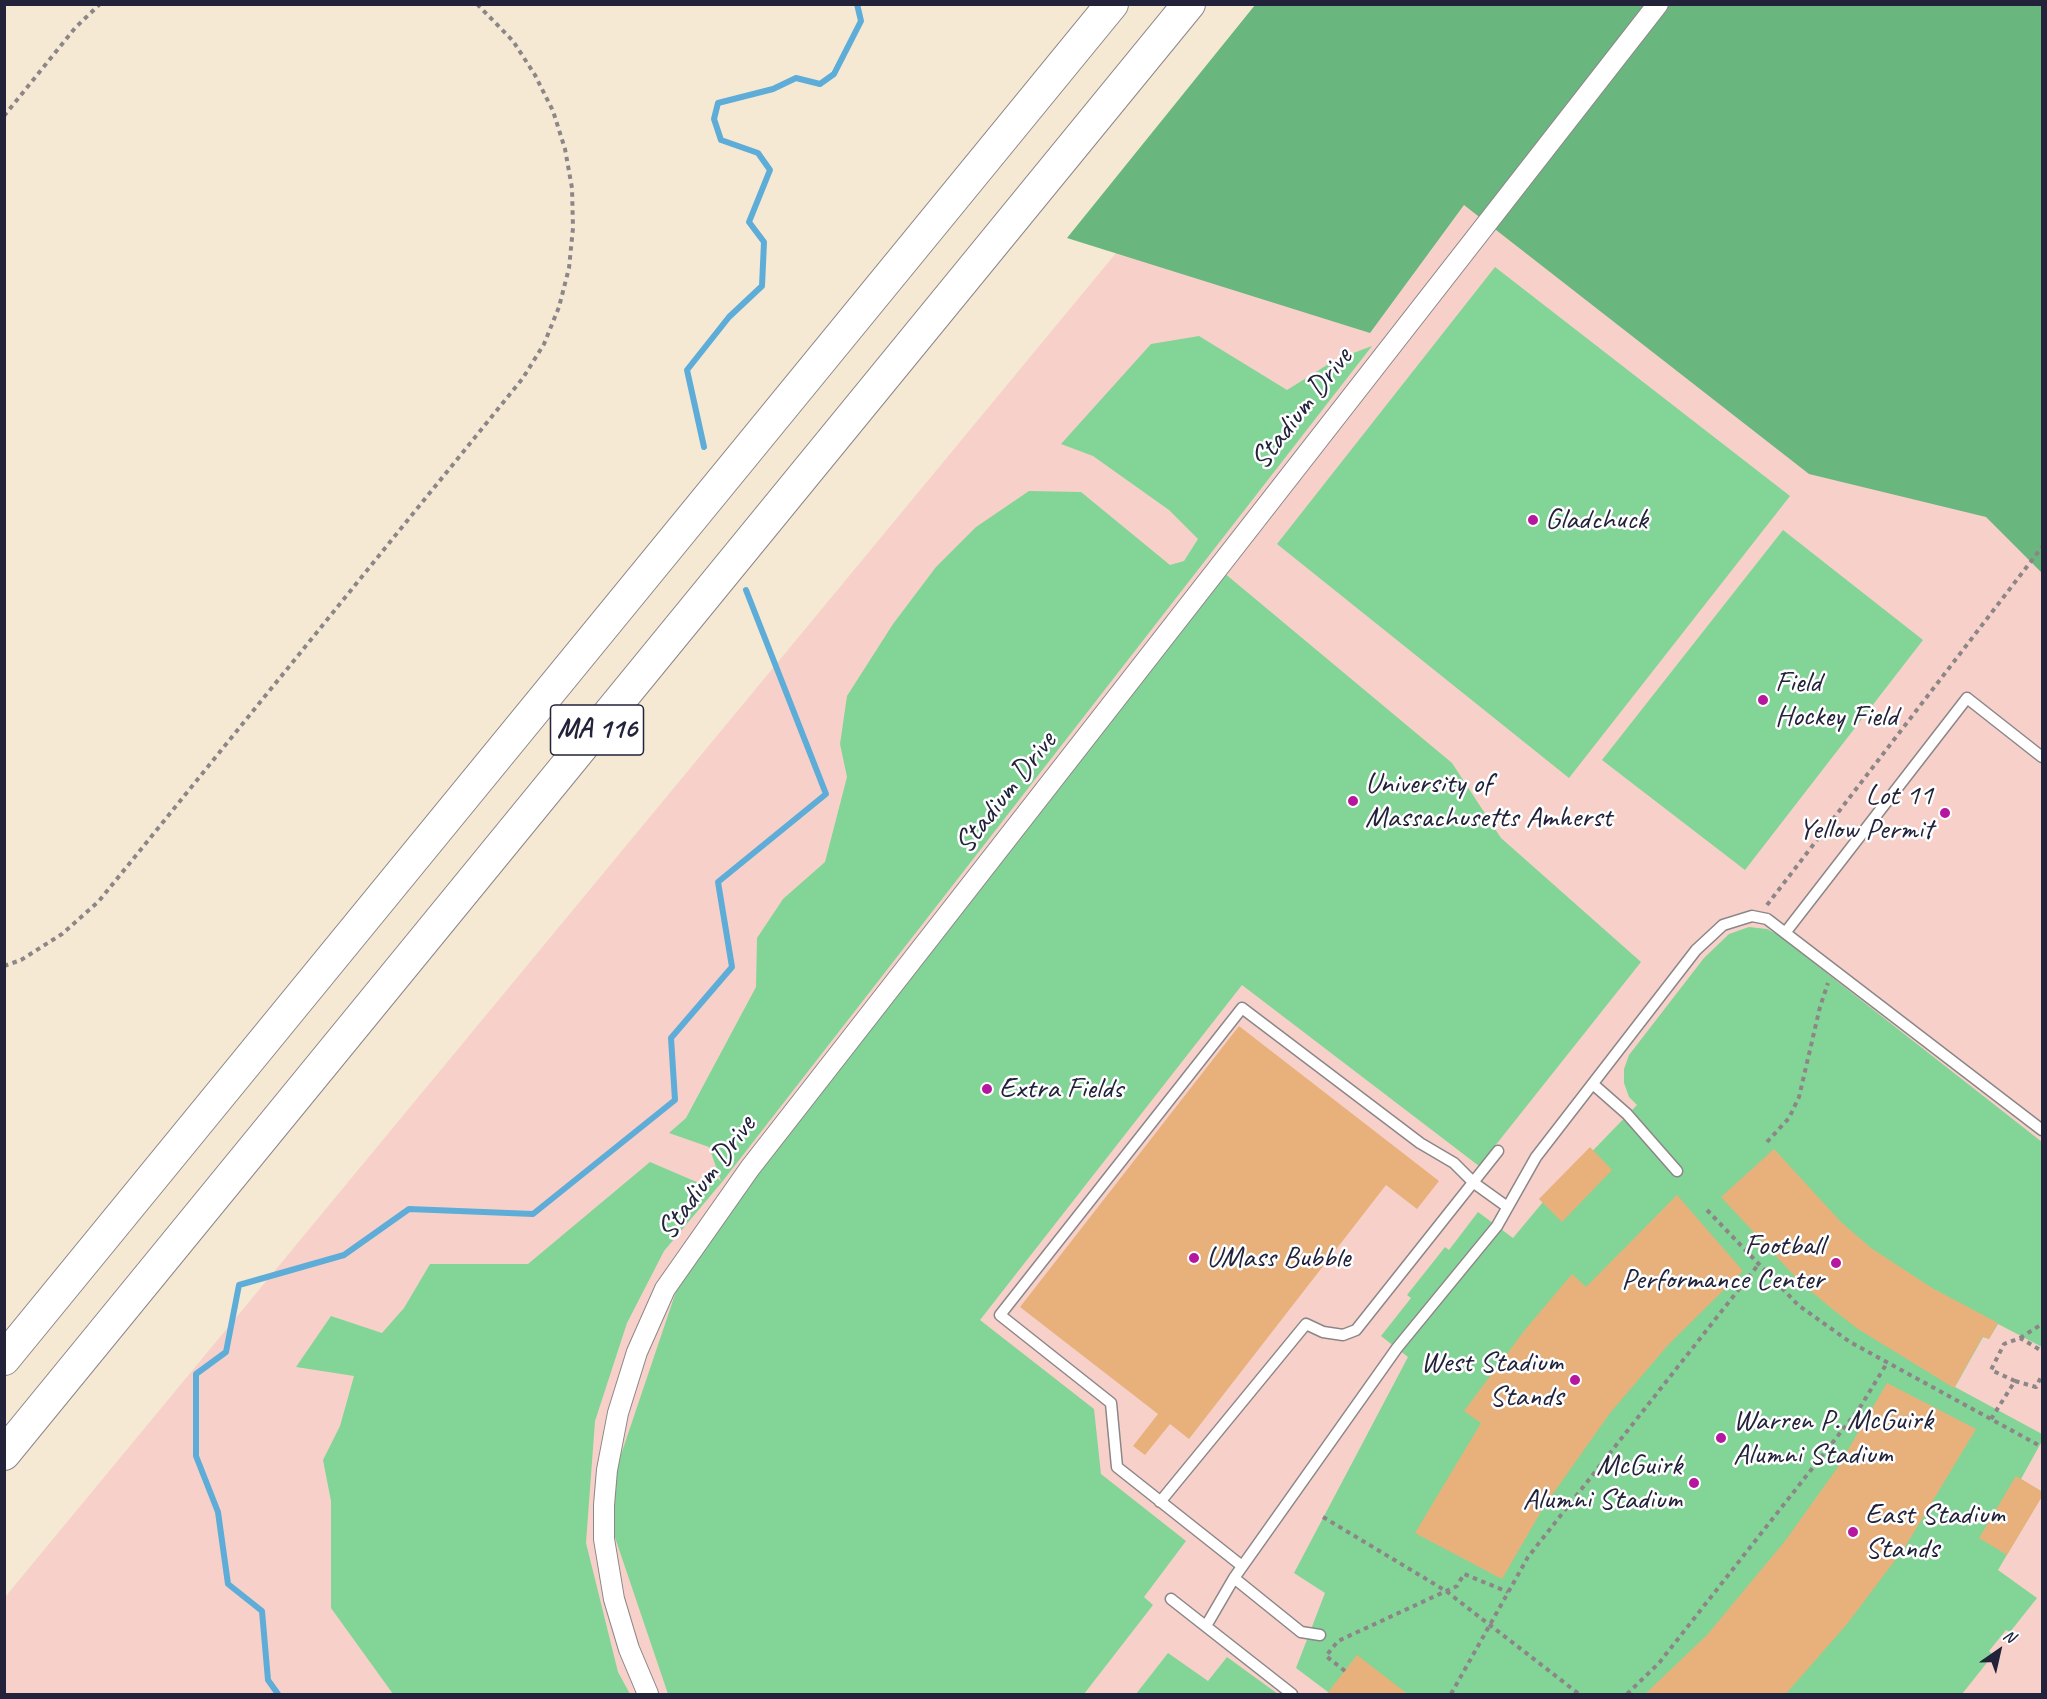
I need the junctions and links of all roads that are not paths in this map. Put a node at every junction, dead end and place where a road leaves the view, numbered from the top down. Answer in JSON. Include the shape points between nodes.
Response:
{"nodes":[{"id":1,"x":1112,"y":4,"type":"edge"},
{"id":2,"x":1189,"y":4,"type":"edge"},
{"id":3,"x":1658,"y":4,"type":"edge"},
{"id":4,"x":2043,"y":757,"type":"edge"},
{"id":5,"x":1785,"y":933,"type":"junction"},
{"id":6,"x":1593,"y":1085,"type":"junction"},
{"id":7,"x":2043,"y":1130,"type":"edge"},
{"id":8,"x":1498,"y":1151,"type":"dead end"},
{"id":9,"x":1677,"y":1171,"type":"dead end"},
{"id":10,"x":1474,"y":1183,"type":"junction"},
{"id":11,"x":1506,"y":1206,"type":"junction"},
{"id":12,"x":4,"y":1359,"type":"edge"},
{"id":13,"x":4,"y":1454,"type":"edge"},
{"id":14,"x":1160,"y":1502,"type":"junction"},
{"id":15,"x":1242,"y":1566,"type":"junction"},
{"id":16,"x":1234,"y":1578,"type":"junction"},
{"id":17,"x":1171,"y":1599,"type":"dead end"},
{"id":18,"x":1206,"y":1626,"type":"junction"},
{"id":19,"x":1320,"y":1635,"type":"dead end"},
{"id":20,"x":648,"y":1695,"type":"edge"},
{"id":21,"x":1292,"y":1695,"type":"edge"}],
"edges":[{"from":1,"to":12,"type":"main road","number":"MA 116"},
{"from":2,"to":13,"type":"main road","number":"MA 116"},
{"from":3,"to":20,"type":"street","name":"Stadium Drive","via":[[750,1168],[665,1289],[623,1394],[611,1441],[604,1504],[604,1539],[614,1599]]},
{"from":4,"to":5,"type":"lane","via":[[1967,698]]},
{"from":5,"to":6,"type":"lane","via":[[1759,915],[1736,919],[1712,933]]},
{"from":5,"to":7,"type":"lane"},
{"from":6,"to":9,"type":"lane","via":[[1627,1114]]},
{"from":6,"to":11,"type":"lane","via":[[1536,1157]]},
{"from":8,"to":10,"type":"lane"},
{"from":10,"to":11,"type":"lane"},
{"from":10,"to":14,"type":"lane","via":[[1356,1330],[1343,1335],[1306,1324]]},
{"from":10,"to":14,"type":"lane","via":[[1454,1163],[1420,1143],[1242,1008],[1000,1315],[1111,1402],[1117,1467]]},
{"from":11,"to":15,"type":"lane","via":[[1497,1226],[1397,1348]]},
{"from":14,"to":15,"type":"lane"},
{"from":15,"to":16,"type":"lane"},
{"from":16,"to":18,"type":"lane"},
{"from":16,"to":19,"type":"lane","via":[[1301,1632]]},
{"from":17,"to":18,"type":"lane"},
{"from":18,"to":21,"type":"lane"}]}
